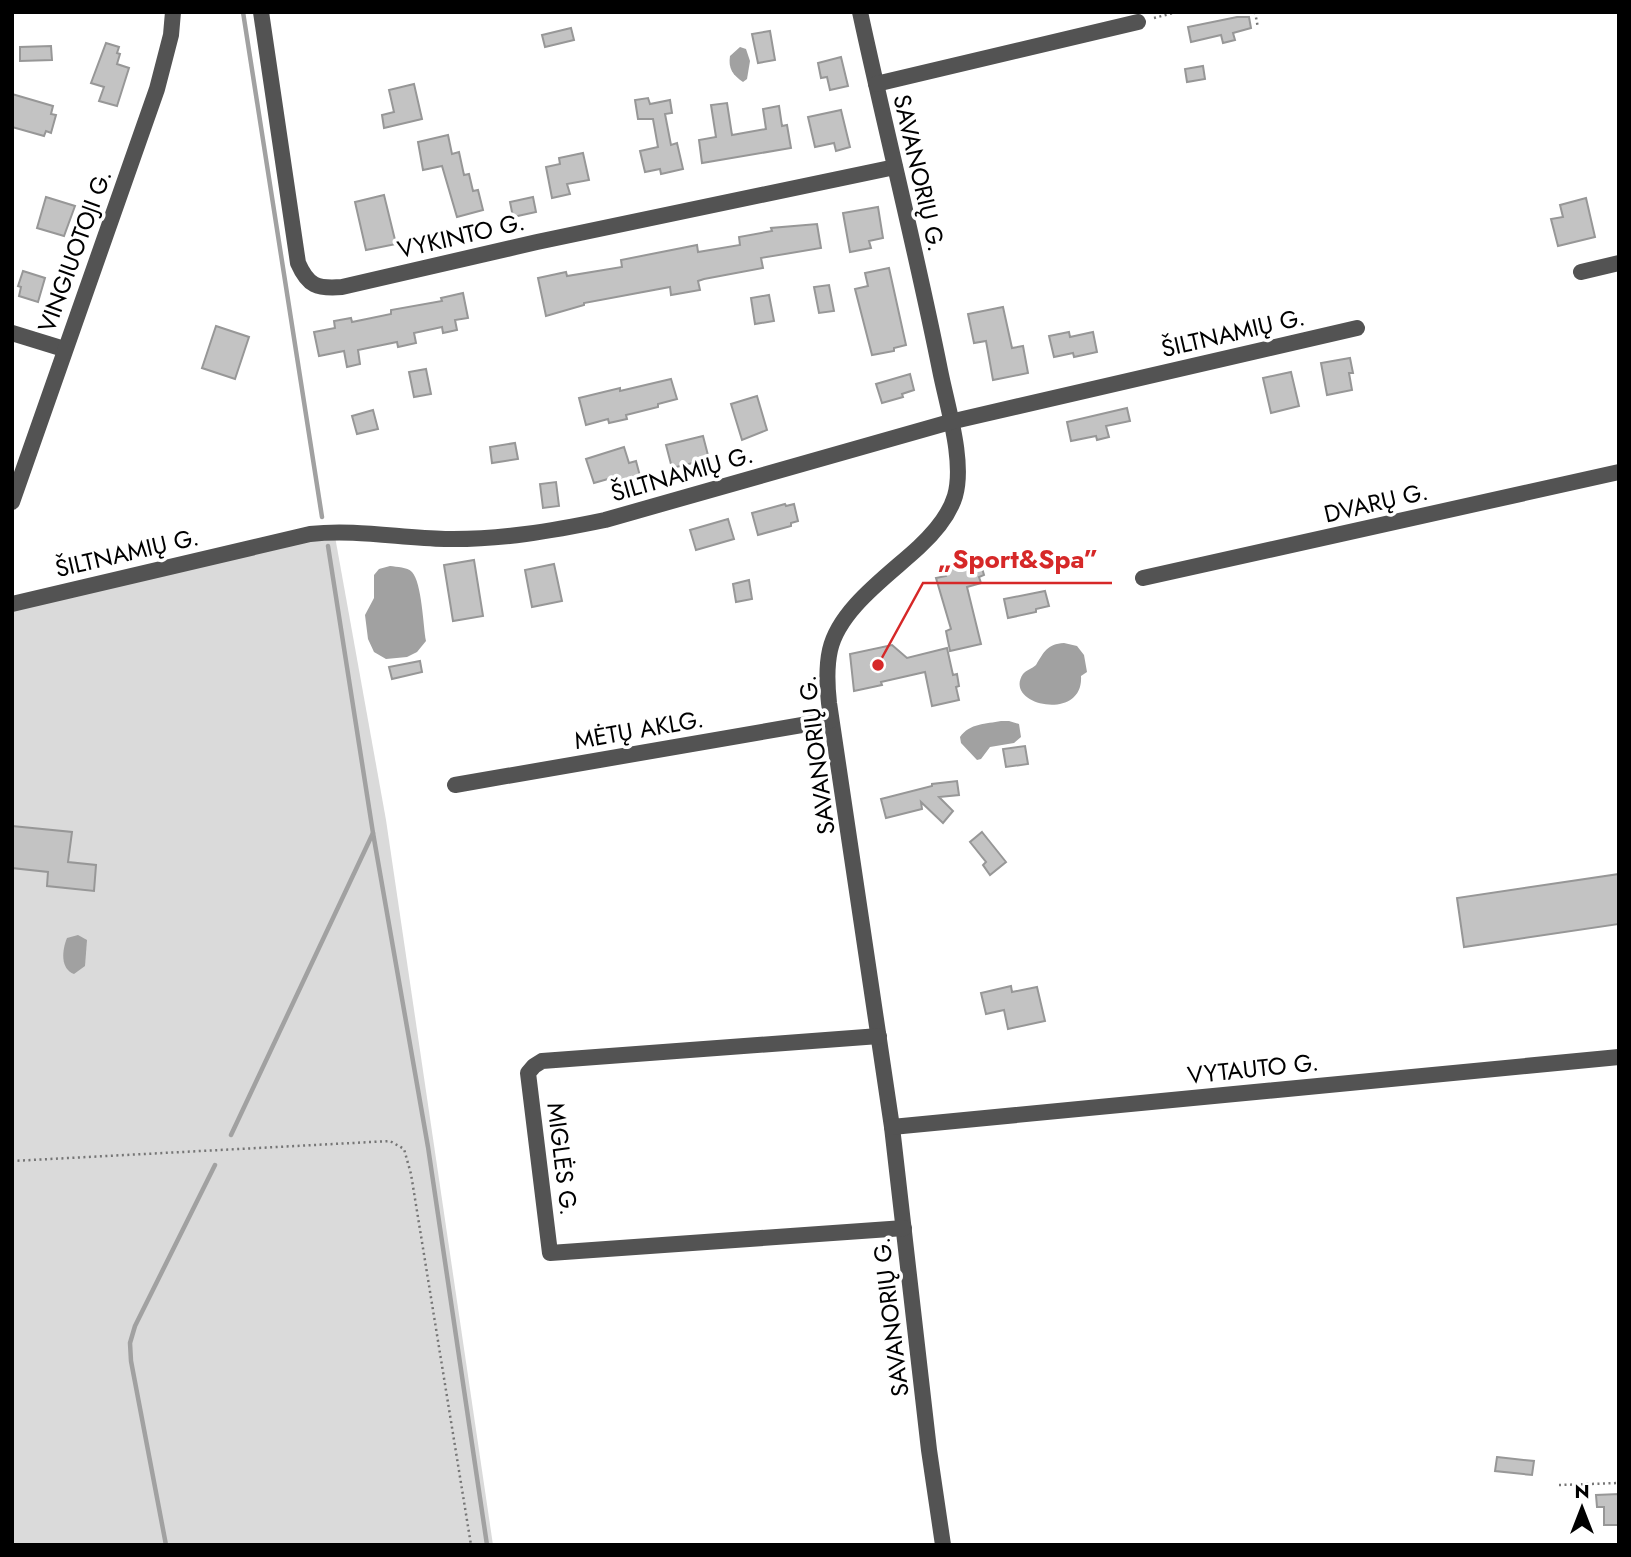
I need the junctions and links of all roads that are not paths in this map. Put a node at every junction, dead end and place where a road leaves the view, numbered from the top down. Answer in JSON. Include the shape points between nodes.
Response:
{"nodes":[{"id":1,"x":173,"y":12,"type":"edge"},
{"id":2,"x":261,"y":12,"type":"edge"},
{"id":3,"x":860,"y":12,"type":"edge"},
{"id":4,"x":1138,"y":22,"type":"road end"},
{"id":5,"x":876,"y":84,"type":"junction"},
{"id":6,"x":894,"y":167,"type":"junction"},
{"id":7,"x":1619,"y":263,"type":"edge"},
{"id":8,"x":1581,"y":272,"type":"dead end"},
{"id":9,"x":1357,"y":328,"type":"dead end"},
{"id":10,"x":12,"y":333,"type":"edge"},
{"id":11,"x":64,"y":349,"type":"junction"},
{"id":12,"x":950,"y":422,"type":"junction"},
{"id":13,"x":1619,"y":472,"type":"edge"},
{"id":14,"x":12,"y":502,"type":"edge"},
{"id":15,"x":1143,"y":578,"type":"dead end"},
{"id":16,"x":12,"y":604,"type":"edge"},
{"id":17,"x":831,"y":720,"type":"junction"},
{"id":18,"x":455,"y":785,"type":"dead end"},
{"id":19,"x":879,"y":1036,"type":"junction"},
{"id":20,"x":1619,"y":1057,"type":"edge"},
{"id":21,"x":892,"y":1127,"type":"junction"},
{"id":22,"x":904,"y":1228,"type":"junction"},
{"id":23,"x":943,"y":1545,"type":"edge"}],
"edges":[{"from":1,"to":11,"type":"street","name":"VINGIUOTOJI G.","via":[[157,89]]},
{"from":2,"to":6,"type":"street","name":"VYKINTO G.","via":[[298,263],[303,276],[325,288]]},
{"from":3,"to":5,"type":"street","name":"SAVANORIŲ G."},
{"from":4,"to":5,"type":"street"},
{"from":5,"to":6,"type":"street","name":"SAVANORIŲ G."},
{"from":6,"to":12,"type":"street","name":"SAVANORIŲ G."},
{"from":7,"to":8,"type":"street"},
{"from":9,"to":12,"type":"street","name":"ŠILTNAMIŲ G."},
{"from":10,"to":11,"type":"street"},
{"from":11,"to":14,"type":"street","name":"VINGIUOTOJI G."},
{"from":12,"to":16,"type":"street","name":"ŠILTNAMIŲ G.","via":[[560,530],[445,539],[334,531],[310,534]]},
{"from":12,"to":17,"type":"street","name":"SAVANORIŲ G.","via":[[956,494],[939,527],[853,607],[840,626],[830,648],[827,674]]},
{"from":13,"to":15,"type":"street","name":"DVARŲ G."},
{"from":17,"to":18,"type":"street","name":"MĖTŲ AKLG."},
{"from":17,"to":19,"type":"street","name":"SAVANORIŲ G."},
{"from":19,"to":21,"type":"street","name":"SAVANORIŲ G."},
{"from":19,"to":22,"type":"street","name":"MIGLĖS G.","via":[[542,1061],[534,1066],[528,1073],[550,1253]]},
{"from":20,"to":21,"type":"street","name":"VYTAUTO G."},
{"from":21,"to":22,"type":"street","name":"SAVANORIŲ G."},
{"from":22,"to":23,"type":"street","name":"SAVANORIŲ G."}]}
